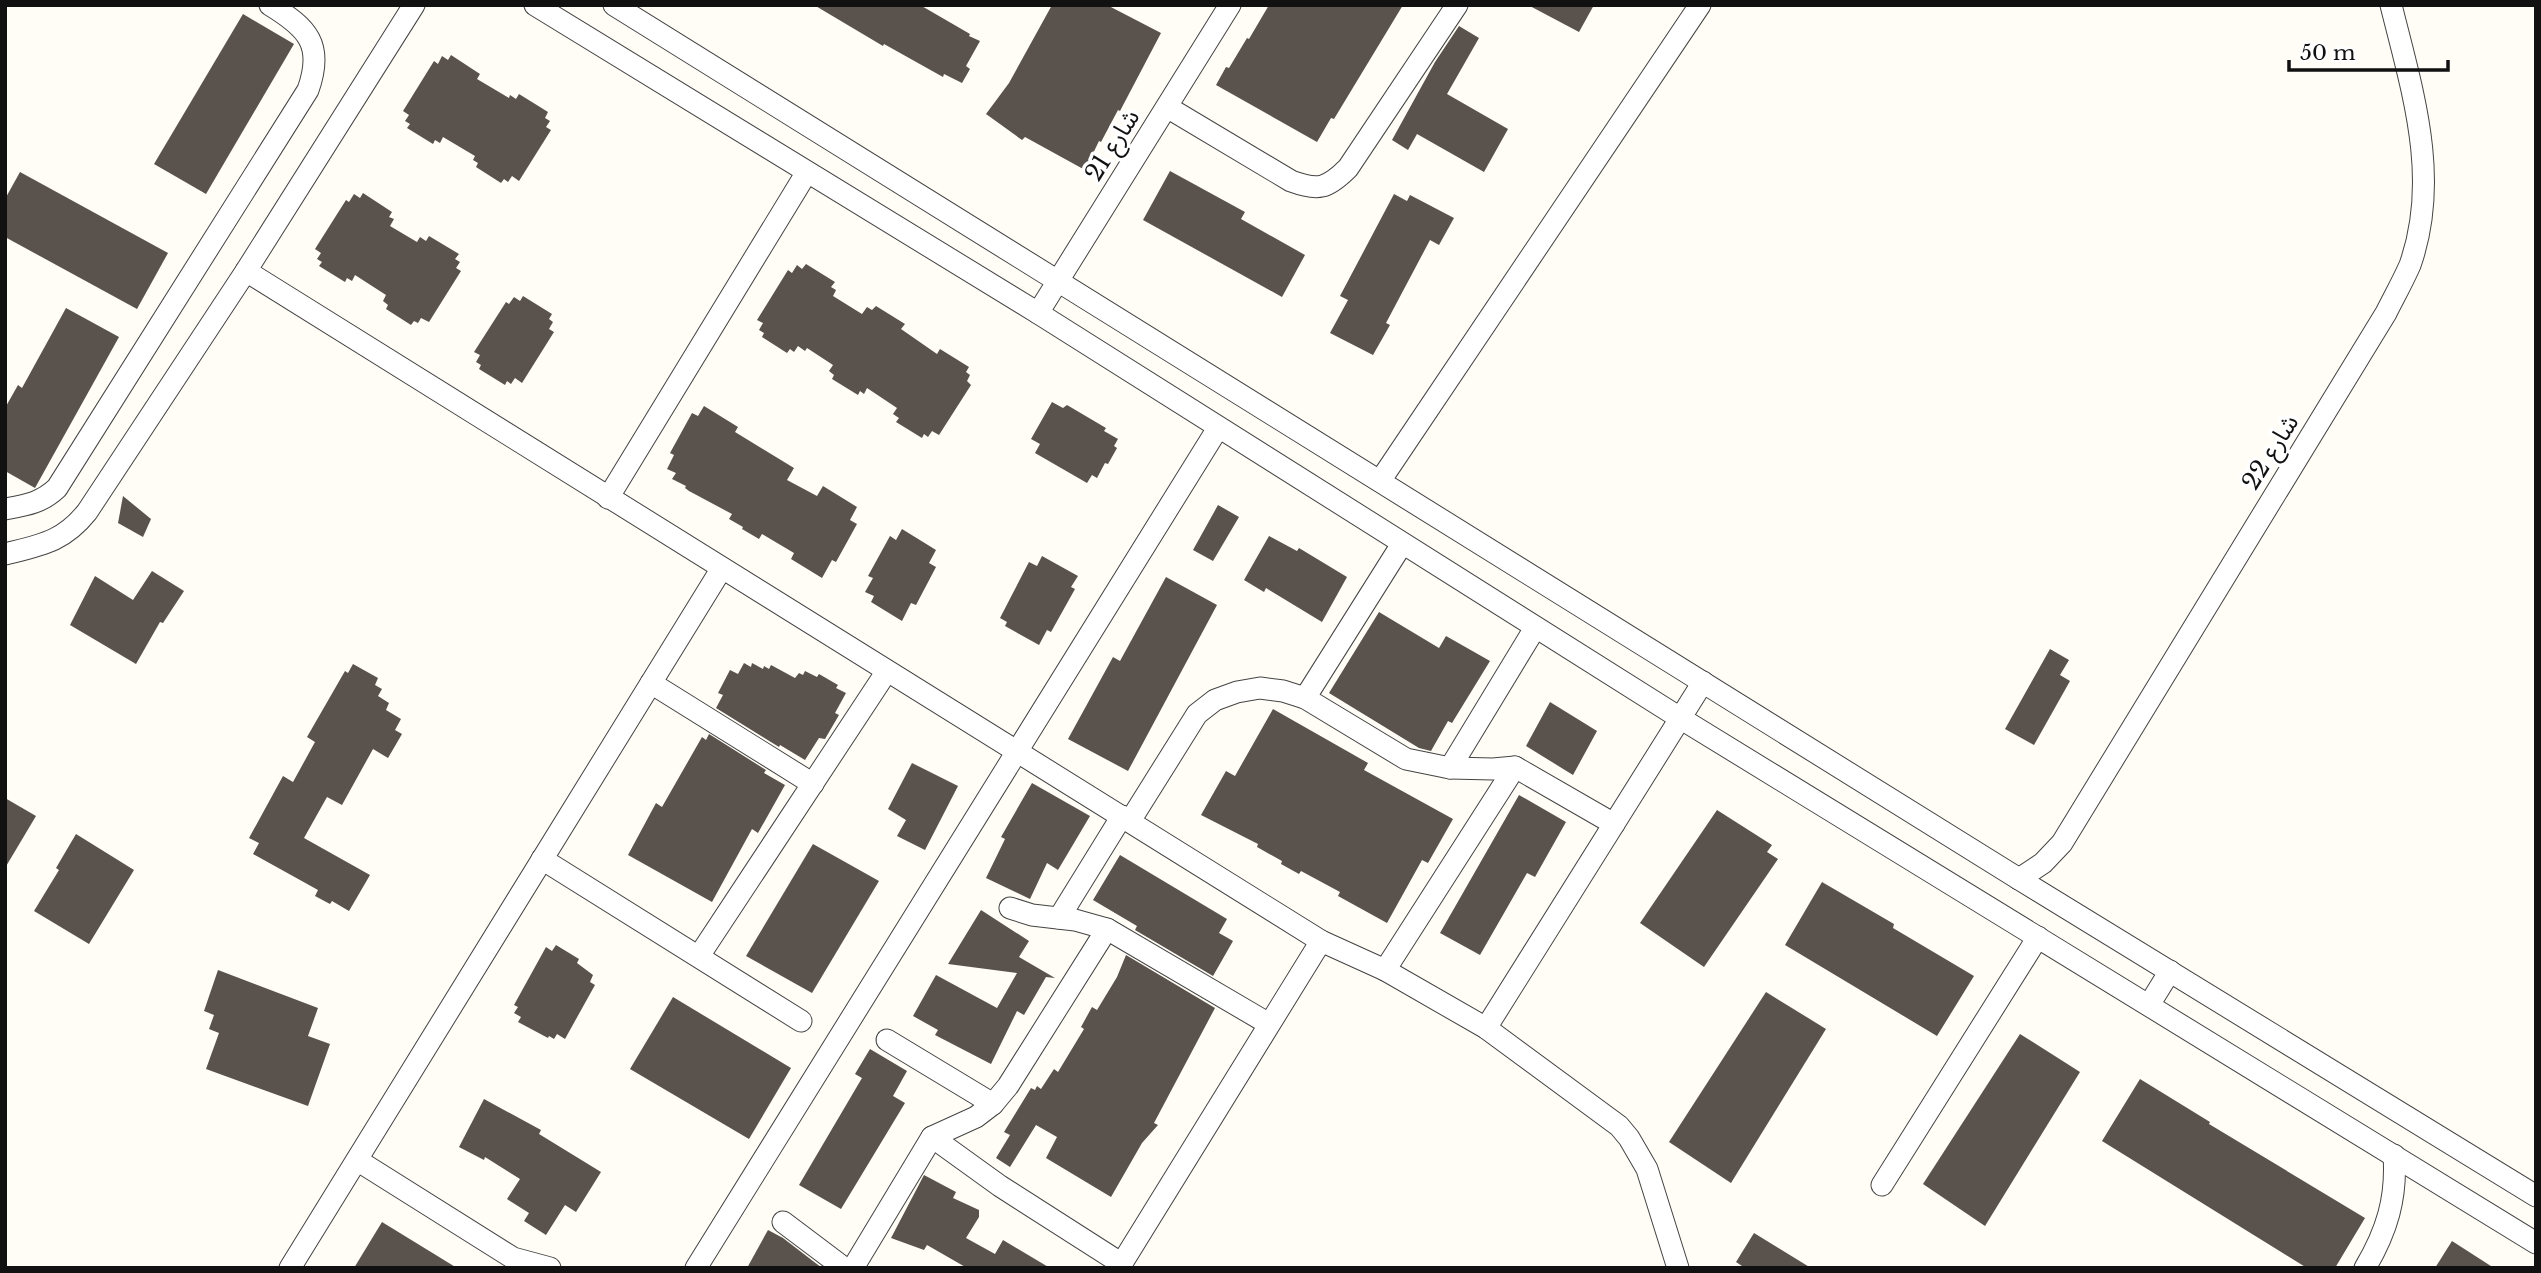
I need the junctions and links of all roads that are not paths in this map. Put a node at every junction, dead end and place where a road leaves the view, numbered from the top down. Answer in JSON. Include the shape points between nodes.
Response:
{"nodes":[{"id":1,"x":270,"y":5,"type":"edge"},
{"id":2,"x":414,"y":5,"type":"edge"},
{"id":3,"x":535,"y":5,"type":"edge"},
{"id":4,"x":614,"y":5,"type":"edge"},
{"id":5,"x":1230,"y":5,"type":"edge"},
{"id":6,"x":1457,"y":5,"type":"edge"},
{"id":7,"x":1700,"y":5,"type":"edge"},
{"id":8,"x":2391,"y":5,"type":"edge"},
{"id":9,"x":1167,"y":107,"type":"junction"},
{"id":10,"x":807,"y":172,"type":"junction"},
{"id":11,"x":246,"y":271,"type":"junction"},
{"id":12,"x":1058,"y":282,"type":"junction"},
{"id":13,"x":1038,"y":313,"type":"junction"},
{"id":14,"x":1218,"y":428,"type":"junction"},
{"id":15,"x":1380,"y":481,"type":"junction"},
{"id":16,"x":608,"y":498,"type":"junction"},
{"id":17,"x":5,"y":509,"type":"edge"},
{"id":18,"x":1402,"y":544,"type":"junction"},
{"id":19,"x":5,"y":554,"type":"edge"},
{"id":20,"x":722,"y":568,"type":"junction"},
{"id":21,"x":1535,"y":628,"type":"junction"},
{"id":22,"x":887,"y":671,"type":"junction"},
{"id":23,"x":1703,"y":682,"type":"junction"},
{"id":24,"x":651,"y":683,"type":"junction"},
{"id":25,"x":1305,"y":698,"type":"junction"},
{"id":26,"x":1680,"y":718,"type":"junction"},
{"id":27,"x":1017,"y":751,"type":"junction"},
{"id":28,"x":1515,"y":767,"type":"junction"},
{"id":29,"x":1450,"y":768,"type":"junction"},
{"id":30,"x":813,"y":784,"type":"junction"},
{"id":31,"x":1126,"y":819,"type":"junction"},
{"id":32,"x":1614,"y":824,"type":"junction"},
{"id":33,"x":542,"y":859,"type":"junction"},
{"id":34,"x":2020,"y":879,"type":"junction"},
{"id":35,"x":1010,"y":908,"type":"dead end"},
{"id":36,"x":1059,"y":918,"type":"junction"},
{"id":37,"x":1107,"y":929,"type":"junction"},
{"id":38,"x":2038,"y":937,"type":"junction"},
{"id":39,"x":1321,"y":940,"type":"junction"},
{"id":40,"x":698,"y":956,"type":"junction"},
{"id":41,"x":1385,"y":970,"type":"junction"},
{"id":42,"x":2170,"y":971,"type":"junction"},
{"id":43,"x":2149,"y":1005,"type":"junction"},
{"id":44,"x":801,"y":1021,"type":"dead end"},
{"id":45,"x":1269,"y":1024,"type":"junction"},
{"id":46,"x":1486,"y":1028,"type":"junction"},
{"id":47,"x":887,"y":1040,"type":"dead end"},
{"id":48,"x":993,"y":1104,"type":"junction"},
{"id":49,"x":932,"y":1137,"type":"junction"},
{"id":50,"x":2394,"y":1155,"type":"junction"},
{"id":51,"x":357,"y":1160,"type":"junction"},
{"id":52,"x":1882,"y":1185,"type":"dead end"},
{"id":53,"x":2533,"y":1192,"type":"edge"},
{"id":54,"x":783,"y":1222,"type":"dead end"},
{"id":55,"x":2536,"y":1243,"type":"edge"},
{"id":56,"x":510,"y":1263,"type":"edge"},
{"id":57,"x":1121,"y":1266,"type":"edge"},
{"id":58,"x":290,"y":1268,"type":"edge"},
{"id":59,"x":550,"y":1268,"type":"edge"},
{"id":60,"x":696,"y":1268,"type":"edge"},
{"id":61,"x":844,"y":1268,"type":"edge"},
{"id":62,"x":853,"y":1268,"type":"edge"},
{"id":63,"x":1678,"y":1268,"type":"edge"},
{"id":64,"x":2365,"y":1268,"type":"edge"}],
"edges":[{"from":1,"to":17,"type":"street","via":[[297,22],[308,36],[314,54],[308,90],[57,488],[36,504]]},
{"from":2,"to":11,"type":"street"},
{"from":3,"to":10,"type":"street"},
{"from":4,"to":12,"type":"street"},
{"from":5,"to":9,"type":"street","name":"شارع 21"},
{"from":6,"to":9,"type":"street","via":[[1348,169],[1333,184],[1311,189],[1290,181]]},
{"from":7,"to":15,"type":"street"},
{"from":8,"to":34,"type":"street","name":"شارع 22","via":[[2424,156],[2423,211],[2410,264],[2386,313],[2062,843]]},
{"from":9,"to":12,"type":"street","name":"شارع 21"},
{"from":10,"to":13,"type":"street"},
{"from":10,"to":16,"type":"street"},
{"from":11,"to":16,"type":"street"},
{"from":11,"to":19,"type":"street","via":[[77,525],[47,544]]},
{"from":12,"to":13,"type":"street","name":"شارع 21"},
{"from":12,"to":15,"type":"street"},
{"from":13,"to":14,"type":"street"},
{"from":14,"to":18,"type":"street"},
{"from":14,"to":27,"type":"street"},
{"from":15,"to":23,"type":"street"},
{"from":16,"to":20,"type":"street"},
{"from":18,"to":21,"type":"street"},
{"from":18,"to":25,"type":"street"},
{"from":20,"to":22,"type":"street"},
{"from":20,"to":24,"type":"street"},
{"from":21,"to":26,"type":"street"},
{"from":21,"to":29,"type":"street"},
{"from":22,"to":27,"type":"street"},
{"from":22,"to":30,"type":"street"},
{"from":23,"to":26,"type":"street"},
{"from":23,"to":34,"type":"street"},
{"from":24,"to":30,"type":"street"},
{"from":24,"to":33,"type":"street"},
{"from":25,"to":29,"type":"street","via":[[1406,759]]},
{"from":25,"to":31,"type":"street","via":[[1260,688],[1215,701],[1197,714]]},
{"from":26,"to":32,"type":"street"},
{"from":26,"to":38,"type":"street"},
{"from":27,"to":31,"type":"street"},
{"from":27,"to":60,"type":"street"},
{"from":28,"to":29,"type":"street"},
{"from":28,"to":32,"type":"street"},
{"from":28,"to":41,"type":"street"},
{"from":30,"to":40,"type":"street"},
{"from":31,"to":36,"type":"street"},
{"from":31,"to":39,"type":"street"},
{"from":32,"to":46,"type":"street"},
{"from":33,"to":40,"type":"street"},
{"from":33,"to":51,"type":"street"},
{"from":34,"to":42,"type":"street"},
{"from":35,"to":36,"type":"street"},
{"from":36,"to":37,"type":"street"},
{"from":37,"to":45,"type":"street"},
{"from":37,"to":48,"type":"street"},
{"from":38,"to":43,"type":"street"},
{"from":38,"to":52,"type":"street"},
{"from":39,"to":41,"type":"street"},
{"from":39,"to":45,"type":"street"},
{"from":40,"to":44,"type":"street"},
{"from":41,"to":46,"type":"street"},
{"from":42,"to":43,"type":"street"},
{"from":42,"to":53,"type":"street"},
{"from":43,"to":50,"type":"street"},
{"from":45,"to":57,"type":"street"},
{"from":46,"to":63,"type":"street","via":[[1608,1116],[1629,1138],[1647,1169]]},
{"from":47,"to":48,"type":"street"},
{"from":48,"to":49,"type":"street"},
{"from":49,"to":57,"type":"street"},
{"from":49,"to":62,"type":"street"},
{"from":50,"to":55,"type":"street"},
{"from":50,"to":64,"type":"street","via":[[2393,1203],[2387,1226]]},
{"from":51,"to":56,"type":"street"},
{"from":51,"to":58,"type":"street"},
{"from":54,"to":61,"type":"street"},
{"from":56,"to":59,"type":"street"}]}
